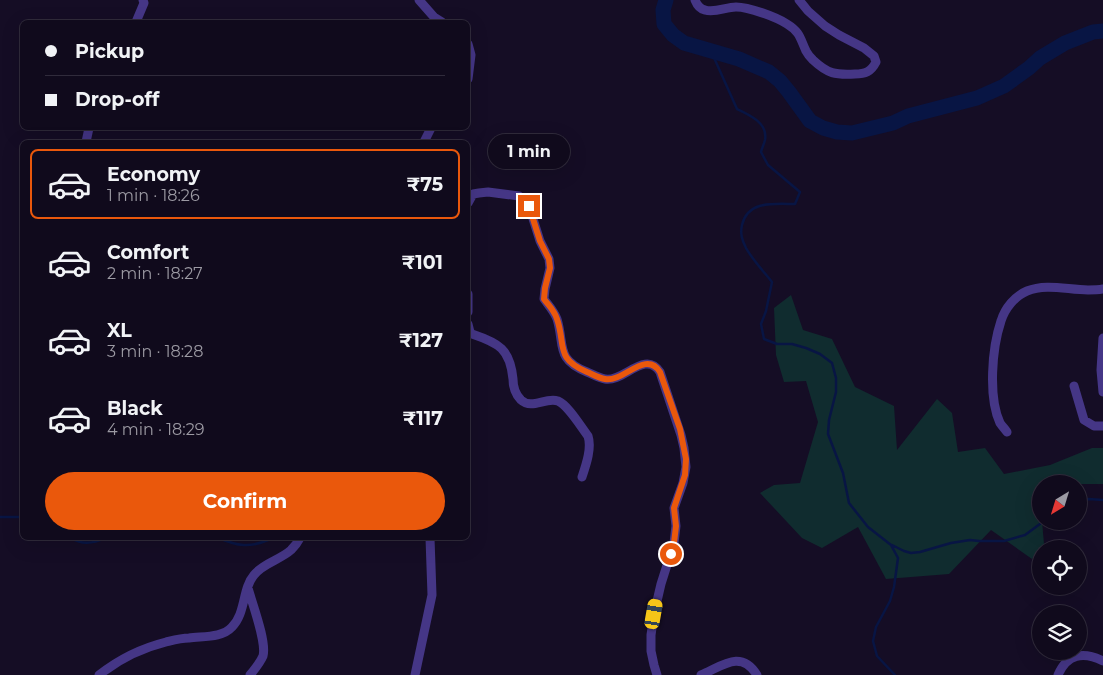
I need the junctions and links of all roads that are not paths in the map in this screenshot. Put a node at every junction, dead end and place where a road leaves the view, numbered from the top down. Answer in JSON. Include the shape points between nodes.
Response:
{"nodes":[{"id":1,"x":143,"y":0,"type":"edge"},
{"id":2,"x":419,"y":0,"type":"edge"},
{"id":3,"x":695,"y":0,"type":"edge"},
{"id":4,"x":799,"y":0,"type":"edge"},
{"id":5,"x":137,"y":20,"type":"edge"},
{"id":6,"x":439,"y":20,"type":"edge"},
{"id":7,"x":470,"y":199,"type":"edge"},
{"id":8,"x":1103,"y":289,"type":"edge"},
{"id":9,"x":470,"y":332,"type":"edge"},
{"id":10,"x":1103,"y":338,"type":"edge"},
{"id":11,"x":1074,"y":386,"type":"dead end"},
{"id":12,"x":1103,"y":392,"type":"edge"},
{"id":13,"x":1103,"y":426,"type":"edge"},
{"id":14,"x":1007,"y":432,"type":"dead end"},
{"id":15,"x":582,"y":477,"type":"dead end"},
{"id":16,"x":299,"y":540,"type":"edge"},
{"id":17,"x":430,"y":540,"type":"edge"},
{"id":18,"x":248,"y":587,"type":"junction"},
{"id":19,"x":1103,"y":661,"type":"edge"},
{"id":20,"x":98,"y":675,"type":"edge"},
{"id":21,"x":250,"y":675,"type":"edge"},
{"id":22,"x":416,"y":675,"type":"edge"},
{"id":23,"x":657,"y":675,"type":"edge"},
{"id":24,"x":701,"y":675,"type":"edge"},
{"id":25,"x":757,"y":675,"type":"edge"},
{"id":26,"x":1058,"y":675,"type":"edge"}],
"edges":[{"from":1,"to":5,"type":"street"},
{"from":2,"to":6,"type":"street"},
{"from":3,"to":4,"type":"street","via":[[703,10],[737,7],[786,23],[800,36],[807,54],[828,72],[867,73],[873,68],[874,56],[825,26]]},
{"from":7,"to":23,"type":"street","via":[[473,194],[488,192],[518,196],[529,206],[549,259],[544,299],[557,319],[564,356],[573,366],[607,380],[642,365],[652,365],[660,372],[681,435],[686,467],[674,508],[674,543],[661,584],[651,635]]},
{"from":8,"to":14,"type":"street","via":[[1040,287],[1013,300],[1001,320],[992,374],[995,406],[1000,423]]},
{"from":9,"to":15,"type":"street","via":[[494,342],[505,352],[510,360],[515,390],[526,404],[558,402],[588,436],[590,447]]},
{"from":10,"to":12,"type":"street"},
{"from":11,"to":13,"type":"street","via":[[1084,420],[1094,426]]},
{"from":16,"to":18,"type":"street","via":[[290,551],[254,574]]},
{"from":17,"to":22,"type":"street","via":[[432,595]]},
{"from":18,"to":20,"type":"street","via":[[238,620],[228,631],[150,647]]},
{"from":18,"to":21,"type":"street","via":[[263,642],[263,655]]},
{"from":19,"to":26,"type":"street","via":[[1086,655],[1077,656],[1069,659]]},
{"from":24,"to":25,"type":"street","via":[[734,660],[745,662]]}]}
